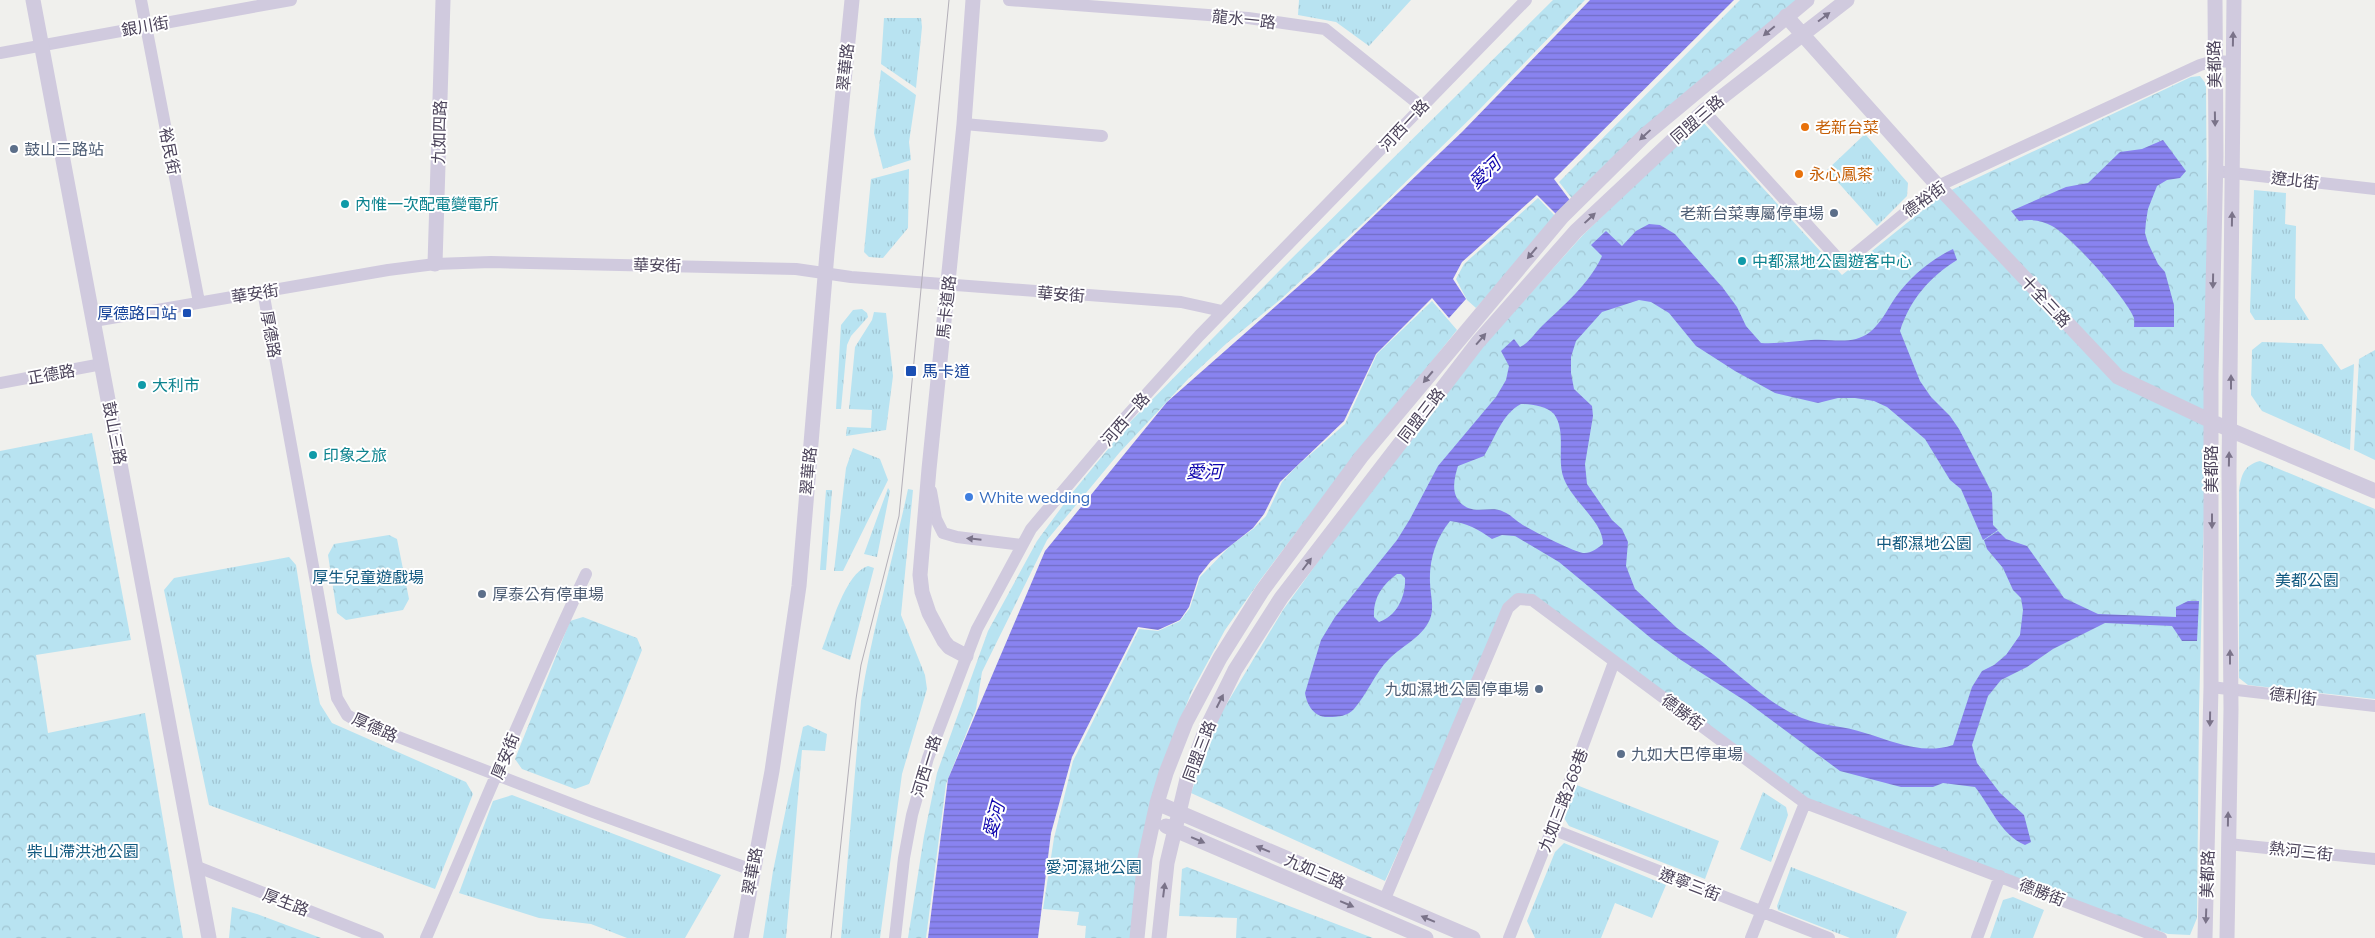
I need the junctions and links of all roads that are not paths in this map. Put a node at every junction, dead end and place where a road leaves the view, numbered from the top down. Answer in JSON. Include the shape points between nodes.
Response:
{"nodes":[{"id":1,"x":33,"y":0,"type":"edge"},
{"id":2,"x":141,"y":0,"type":"edge"},
{"id":3,"x":290,"y":0,"type":"edge"},
{"id":4,"x":443,"y":0,"type":"edge"},
{"id":5,"x":852,"y":0,"type":"edge"},
{"id":6,"x":974,"y":0,"type":"edge"},
{"id":7,"x":1009,"y":0,"type":"edge"},
{"id":8,"x":1526,"y":0,"type":"edge"},
{"id":9,"x":1807,"y":0,"type":"edge"},
{"id":10,"x":1847,"y":0,"type":"edge"},
{"id":11,"x":2214,"y":0,"type":"edge"},
{"id":12,"x":2234,"y":0,"type":"edge"},
{"id":13,"x":1786,"y":16,"type":"junction"},
{"id":14,"x":146,"y":26,"type":"junction"},
{"id":15,"x":1801,"y":35,"type":"junction"},
{"id":16,"x":41,"y":45,"type":"junction"},
{"id":17,"x":0,"y":53,"type":"edge"},
{"id":18,"x":2214,"y":61,"type":"junction"},
{"id":19,"x":2234,"y":62,"type":"junction"},
{"id":20,"x":1421,"y":106,"type":"junction"},
{"id":21,"x":1704,"y":111,"type":"junction"},
{"id":22,"x":964,"y":124,"type":"junction"},
{"id":23,"x":1102,"y":136,"type":"dead end"},
{"id":24,"x":2215,"y":171,"type":"junction"},
{"id":25,"x":2232,"y":172,"type":"junction"},
{"id":26,"x":1938,"y":186,"type":"junction"},
{"id":27,"x":2375,"y":189,"type":"edge"},
{"id":28,"x":435,"y":264,"type":"junction"},
{"id":29,"x":826,"y":273,"type":"junction"},
{"id":30,"x":948,"y":285,"type":"junction"},
{"id":31,"x":264,"y":292,"type":"junction"},
{"id":32,"x":199,"y":302,"type":"junction"},
{"id":33,"x":1222,"y":311,"type":"junction"},
{"id":34,"x":94,"y":321,"type":"junction"},
{"id":35,"x":102,"y":364,"type":"junction"},
{"id":36,"x":0,"y":383,"type":"edge"},
{"id":37,"x":2211,"y":420,"type":"junction"},
{"id":38,"x":2230,"y":430,"type":"junction"},
{"id":39,"x":929,"y":469,"type":"junction"},
{"id":40,"x":2375,"y":491,"type":"edge"},
{"id":41,"x":1022,"y":545,"type":"junction"},
{"id":42,"x":586,"y":574,"type":"dead end"},
{"id":43,"x":966,"y":656,"type":"junction"},
{"id":44,"x":1614,"y":662,"type":"junction"},
{"id":45,"x":2211,"y":687,"type":"junction"},
{"id":46,"x":2230,"y":689,"type":"junction"},
{"id":47,"x":2375,"y":706,"type":"edge"},
{"id":48,"x":497,"y":776,"type":"junction"},
{"id":49,"x":1157,"y":803,"type":"junction"},
{"id":50,"x":1805,"y":803,"type":"junction"},
{"id":51,"x":1178,"y":812,"type":"junction"},
{"id":52,"x":1153,"y":820,"type":"junction"},
{"id":53,"x":1174,"y":829,"type":"junction"},
{"id":54,"x":1552,"y":830,"type":"junction"},
{"id":55,"x":2228,"y":844,"type":"junction"},
{"id":56,"x":2375,"y":858,"type":"edge"},
{"id":57,"x":196,"y":866,"type":"junction"},
{"id":58,"x":752,"y":870,"type":"junction"},
{"id":59,"x":2000,"y":876,"type":"junction"},
{"id":60,"x":1384,"y":901,"type":"junction"},
{"id":61,"x":1761,"y":912,"type":"junction"},
{"id":62,"x":209,"y":938,"type":"edge"},
{"id":63,"x":378,"y":938,"type":"edge"},
{"id":64,"x":426,"y":938,"type":"edge"},
{"id":65,"x":741,"y":938,"type":"edge"},
{"id":66,"x":895,"y":938,"type":"edge"},
{"id":67,"x":1137,"y":938,"type":"edge"},
{"id":68,"x":1159,"y":938,"type":"edge"},
{"id":69,"x":1426,"y":938,"type":"edge"},
{"id":70,"x":1473,"y":938,"type":"edge"},
{"id":71,"x":1509,"y":938,"type":"edge"},
{"id":72,"x":1751,"y":938,"type":"edge"},
{"id":73,"x":1829,"y":938,"type":"edge"},
{"id":74,"x":1977,"y":938,"type":"edge"},
{"id":75,"x":2161,"y":938,"type":"edge"},
{"id":76,"x":2205,"y":938,"type":"edge"},
{"id":77,"x":2227,"y":938,"type":"edge"}],
"edges":[{"from":1,"to":16,"type":"street","name":"鼓山三路"},
{"from":2,"to":14,"type":"street","name":"裕民街"},
{"from":3,"to":14,"type":"street","name":"銀川街"},
{"from":4,"to":28,"type":"street","name":"九如四路"},
{"from":5,"to":29,"type":"street","name":"翠華路"},
{"from":6,"to":22,"type":"street","name":"馬卡道路"},
{"from":7,"to":20,"type":"street","name":"龍水一路","via":[[1248,18],[1325,29]]},
{"from":8,"to":20,"type":"street","name":"河西一路"},
{"from":9,"to":13,"type":"street","name":"同盟三路"},
{"from":15,"to":10,"type":"street","name":"同盟三路","one_way":true},
{"from":11,"to":18,"type":"street","name":"美都路"},
{"from":19,"to":12,"type":"street","name":"美都路","one_way":true},
{"from":13,"to":15,"type":"street","name":"十全三路"},
{"from":13,"to":49,"type":"street","name":"同盟三路","one_way":true,"via":[[1645,135],[1562,217],[1361,457],[1262,590],[1220,658],[1186,722]]},
{"from":14,"to":16,"type":"street","name":"銀川街"},
{"from":14,"to":32,"type":"street","name":"裕民街"},
{"from":15,"to":21,"type":"street","name":"同盟三路"},
{"from":15,"to":26,"type":"street","name":"十全三路"},
{"from":16,"to":17,"type":"street","name":"銀川街"},
{"from":16,"to":34,"type":"street","name":"鼓山三路"},
{"from":18,"to":19,"type":"street","name":"德裕街"},
{"from":18,"to":24,"type":"street","name":"美都路","one_way":true},
{"from":18,"to":26,"type":"street","name":"德裕街"},
{"from":19,"to":25,"type":"street","name":"美都路"},
{"from":20,"to":33,"type":"street","name":"河西一路"},
{"from":21,"to":26,"type":"street","name":"德裕街","via":[[1843,264]]},
{"from":51,"to":21,"type":"street","name":"同盟三路","one_way":true,"via":[[1206,729],[1236,670],[1281,598],[1484,335],[1576,231]]},
{"from":22,"to":23,"type":"street"},
{"from":22,"to":30,"type":"street","name":"馬卡道路"},
{"from":24,"to":25,"type":"street","name":"遼北街"},
{"from":24,"to":37,"type":"street","name":"美都路","one_way":true},
{"from":25,"to":27,"type":"street","name":"遼北街"},
{"from":38,"to":25,"type":"street","name":"美都路","one_way":true},
{"from":26,"to":37,"type":"street","name":"十全三路","via":[[2118,377]]},
{"from":28,"to":29,"type":"street","name":"華安街","via":[[568,263],[796,269]]},
{"from":28,"to":31,"type":"street","name":"華安街"},
{"from":29,"to":30,"type":"street","name":"華安街"},
{"from":29,"to":58,"type":"street","name":"翠華路","via":[[799,586],[772,771]]},
{"from":30,"to":33,"type":"street","name":"華安街","via":[[1181,302]]},
{"from":30,"to":39,"type":"street","name":"馬卡道路"},
{"from":31,"to":32,"type":"street","name":"華安街"},
{"from":31,"to":48,"type":"street","name":"厚德路","via":[[339,703],[347,715],[357,721]]},
{"from":32,"to":34,"type":"street","name":"華安街"},
{"from":33,"to":41,"type":"street","name":"河西一路","via":[[1124,419],[1031,529]]},
{"from":34,"to":35,"type":"street","name":"鼓山三路"},
{"from":35,"to":36,"type":"street","name":"正德路"},
{"from":35,"to":57,"type":"street","name":"鼓山三路"},
{"from":37,"to":38,"type":"street","name":"十全三路"},
{"from":37,"to":45,"type":"street","name":"美都路","one_way":true},
{"from":38,"to":40,"type":"street","name":"十全三路"},
{"from":46,"to":38,"type":"street","name":"美都路","one_way":true},
{"from":41,"to":39,"type":"street","one_way":true,"via":[[943,533],[936,519]]},
{"from":39,"to":43,"type":"street","name":"馬卡道路","via":[[921,552],[922,592],[944,641]]},
{"from":41,"to":43,"type":"street","name":"河西一路"},
{"from":42,"to":48,"type":"street","name":"厚安街","via":[[539,673]]},
{"from":43,"to":66,"type":"street","name":"河西一路","via":[[919,786],[904,858]]},
{"from":44,"to":50,"type":"street","name":"德勝街"},
{"from":44,"to":54,"type":"street","name":"九如三路268巷"},
{"from":44,"to":60,"type":"street","name":"德勝街","via":[[1532,600],[1518,599],[1508,608]]},
{"from":45,"to":46,"type":"street","name":"德利街"},
{"from":45,"to":76,"type":"street","name":"美都路","one_way":true},
{"from":46,"to":47,"type":"street","name":"德利街"},
{"from":55,"to":46,"type":"street","name":"美都路","one_way":true},
{"from":48,"to":58,"type":"street","name":"厚德路"},
{"from":48,"to":64,"type":"street","name":"厚安街"},
{"from":49,"to":51,"type":"street","name":"九如三路"},
{"from":49,"to":52,"type":"street","name":"同盟三路"},
{"from":50,"to":59,"type":"street","name":"德勝街"},
{"from":50,"to":61,"type":"street"},
{"from":51,"to":53,"type":"street","name":"同盟三路"},
{"from":60,"to":51,"type":"street","name":"九如三路","one_way":true},
{"from":52,"to":53,"type":"street","name":"九如三路"},
{"from":52,"to":67,"type":"street","name":"同盟三路","via":[[1144,858]]},
{"from":68,"to":53,"type":"street","name":"同盟三路","one_way":true},
{"from":53,"to":69,"type":"street","name":"九如三路","one_way":true},
{"from":54,"to":61,"type":"street","name":"遼寧三街"},
{"from":54,"to":71,"type":"street","name":"九如三路268巷"},
{"from":55,"to":56,"type":"street","name":"熱河三街"},
{"from":55,"to":77,"type":"street","name":"美都路"},
{"from":57,"to":62,"type":"street","name":"鼓山三路"},
{"from":57,"to":63,"type":"street","name":"厚生路"},
{"from":58,"to":65,"type":"street","name":"翠華路"},
{"from":59,"to":74,"type":"street"},
{"from":59,"to":75,"type":"street","name":"德勝街"},
{"from":70,"to":60,"type":"street","name":"九如三路","one_way":true},
{"from":61,"to":72,"type":"street"},
{"from":61,"to":73,"type":"street","name":"遼寧三街"}]}
